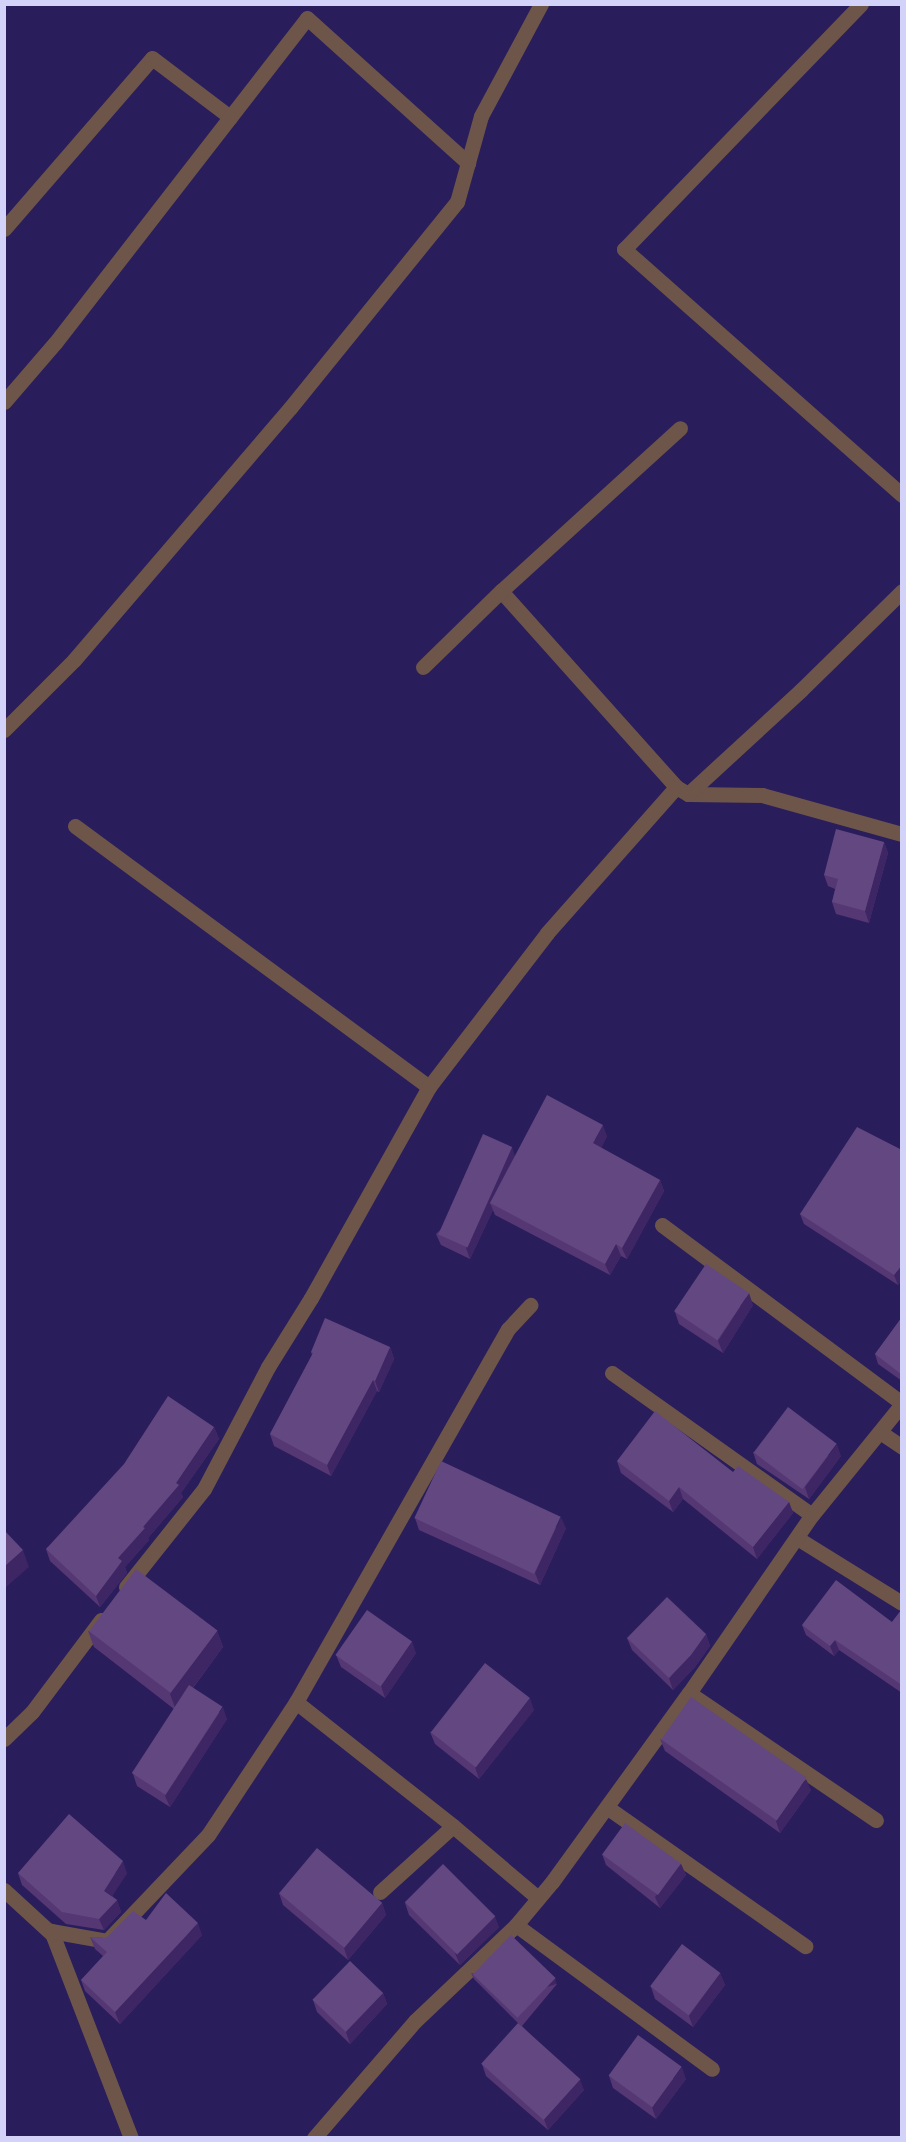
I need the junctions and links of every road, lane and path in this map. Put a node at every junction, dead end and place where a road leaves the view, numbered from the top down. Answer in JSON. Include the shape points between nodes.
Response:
{"nodes":[{"id":1,"x":541,"y":4,"type":"edge"},
{"id":2,"x":861,"y":4,"type":"edge"},
{"id":3,"x":230,"y":117,"type":"junction"},
{"id":4,"x":468,"y":163,"type":"junction"},
{"id":5,"x":4,"y":229,"type":"edge"},
{"id":6,"x":4,"y":402,"type":"edge"},
{"id":7,"x":680,"y":428,"type":"dead end"},
{"id":8,"x":902,"y":495,"type":"edge"},
{"id":9,"x":501,"y":591,"type":"junction"},
{"id":10,"x":902,"y":591,"type":"edge"},
{"id":11,"x":423,"y":666,"type":"dead end"},
{"id":12,"x":4,"y":730,"type":"edge"},
{"id":13,"x":682,"y":790,"type":"junction"},
{"id":14,"x":75,"y":826,"type":"dead end"},
{"id":15,"x":902,"y":834,"type":"edge"},
{"id":16,"x":429,"y":1087,"type":"junction"},
{"id":17,"x":662,"y":1225,"type":"dead end"},
{"id":18,"x":530,"y":1305,"type":"dead end"},
{"id":19,"x":612,"y":1373,"type":"dead end"},
{"id":20,"x":902,"y":1403,"type":"edge"},
{"id":21,"x":880,"y":1432,"type":"junction"},
{"id":22,"x":902,"y":1447,"type":"edge"},
{"id":23,"x":812,"y":1515,"type":"junction"},
{"id":24,"x":797,"y":1538,"type":"junction"},
{"id":25,"x":902,"y":1603,"type":"edge"},
{"id":26,"x":689,"y":1693,"type":"junction"},
{"id":27,"x":296,"y":1702,"type":"junction"},
{"id":28,"x":4,"y":1739,"type":"edge"},
{"id":29,"x":608,"y":1808,"type":"junction"},
{"id":30,"x":876,"y":1820,"type":"dead end"},
{"id":31,"x":453,"y":1826,"type":"junction"},
{"id":32,"x":4,"y":1890,"type":"edge"},
{"id":33,"x":380,"y":1892,"type":"dead end"},
{"id":34,"x":538,"y":1898,"type":"junction"},
{"id":35,"x":516,"y":1924,"type":"junction"},
{"id":36,"x":53,"y":1935,"type":"junction"},
{"id":37,"x":805,"y":1946,"type":"dead end"},
{"id":38,"x":712,"y":2069,"type":"dead end"},
{"id":39,"x":131,"y":2138,"type":"edge"},
{"id":40,"x":314,"y":2138,"type":"edge"}],
"edges":[{"from":1,"to":4,"type":"street","via":[[480,116]]},
{"from":2,"to":8,"type":"street","via":[[624,249]]},
{"from":3,"to":4,"type":"street","via":[[307,18]]},
{"from":3,"to":5,"type":"street","via":[[152,58]]},
{"from":3,"to":6,"type":"street","via":[[55,343]]},
{"from":4,"to":12,"type":"street","via":[[458,202],[290,408],[75,660]]},
{"from":7,"to":9,"type":"street"},
{"from":9,"to":11,"type":"street"},
{"from":9,"to":13,"type":"street"},
{"from":10,"to":13,"type":"street","via":[[801,690]]},
{"from":13,"to":15,"type":"street","via":[[762,795]]},
{"from":13,"to":16,"type":"street","via":[[547,933]]},
{"from":14,"to":16,"type":"street"},
{"from":16,"to":28,"type":"street","via":[[268,1368],[204,1490],[32,1712]]},
{"from":17,"to":20,"type":"street"},
{"from":18,"to":27,"type":"street","via":[[507,1329]]},
{"from":19,"to":23,"type":"street"},
{"from":20,"to":21,"type":"street"},
{"from":21,"to":22,"type":"street"},
{"from":21,"to":23,"type":"street"},
{"from":23,"to":24,"type":"street"},
{"from":24,"to":25,"type":"street"},
{"from":24,"to":26,"type":"street"},
{"from":26,"to":29,"type":"street"},
{"from":26,"to":30,"type":"street"},
{"from":27,"to":31,"type":"street"},
{"from":27,"to":36,"type":"street","via":[[208,1835],[107,1941],[51,1931]]},
{"from":29,"to":34,"type":"street"},
{"from":29,"to":37,"type":"street"},
{"from":31,"to":33,"type":"street"},
{"from":31,"to":34,"type":"street"},
{"from":32,"to":36,"type":"street"},
{"from":34,"to":35,"type":"street"},
{"from":35,"to":38,"type":"street"},
{"from":35,"to":40,"type":"street","via":[[415,2021]]},
{"from":36,"to":39,"type":"street"}]}
